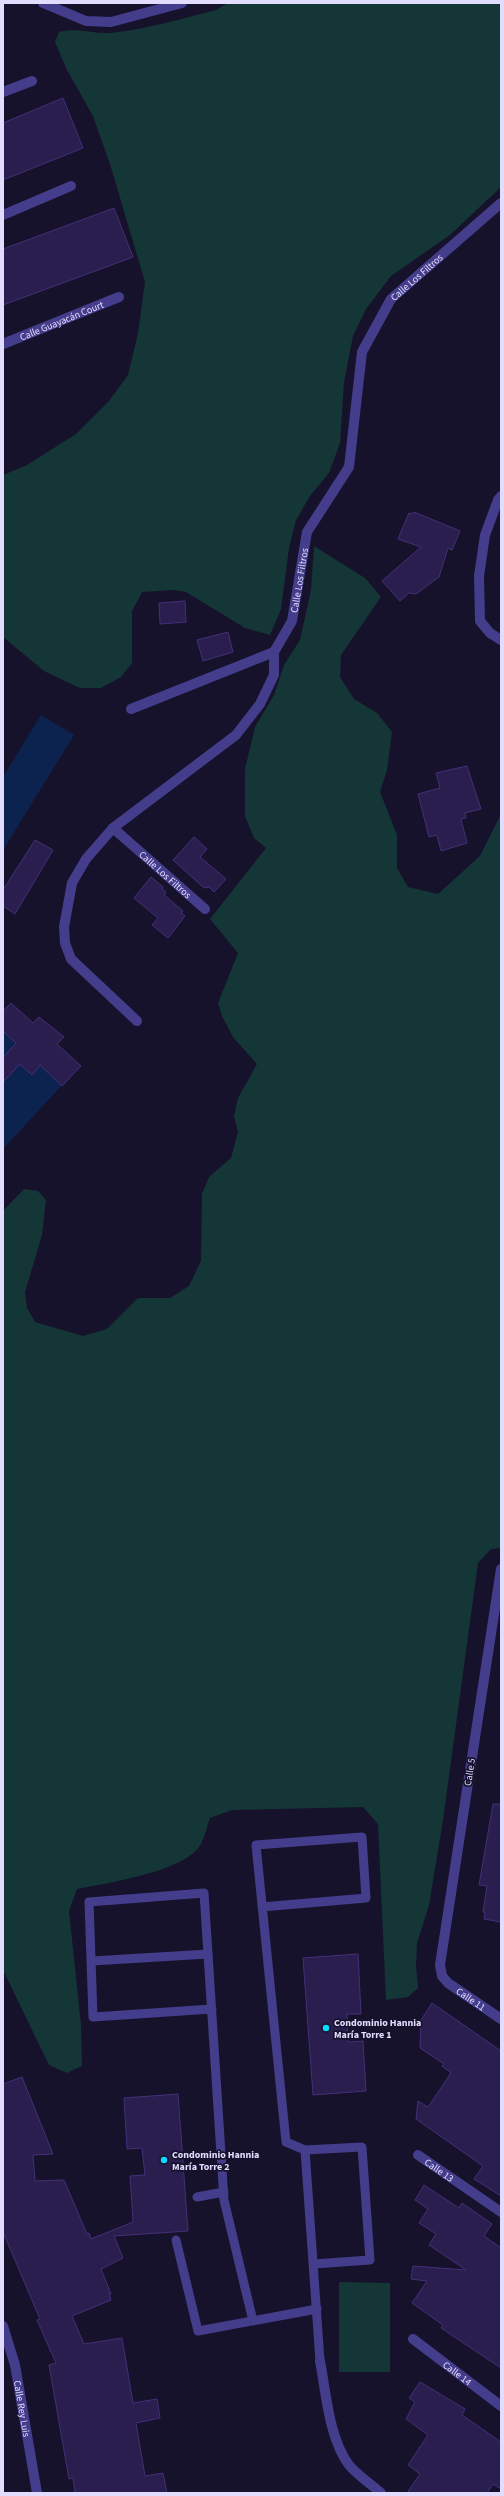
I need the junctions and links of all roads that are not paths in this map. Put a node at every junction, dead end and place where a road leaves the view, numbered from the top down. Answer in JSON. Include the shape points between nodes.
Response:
{"nodes":[{"id":1,"x":43,"y":3,"type":"edge"},
{"id":2,"x":182,"y":3,"type":"edge"},
{"id":3,"x":32,"y":81,"type":"dead end"},
{"id":4,"x":3,"y":92,"type":"edge"},
{"id":5,"x":71,"y":186,"type":"dead end"},
{"id":6,"x":501,"y":203,"type":"edge"},
{"id":7,"x":3,"y":215,"type":"edge"},
{"id":8,"x":119,"y":297,"type":"dead end"},
{"id":9,"x":3,"y":344,"type":"edge"},
{"id":10,"x":501,"y":496,"type":"edge"},
{"id":11,"x":501,"y":640,"type":"edge"},
{"id":12,"x":274,"y":652,"type":"junction"},
{"id":13,"x":131,"y":708,"type":"dead end"},
{"id":14,"x":113,"y":828,"type":"junction"},
{"id":15,"x":204,"y":909,"type":"dead end"},
{"id":16,"x":137,"y":1021,"type":"dead end"},
{"id":17,"x":501,"y":1569,"type":"edge"},
{"id":18,"x":262,"y":1907,"type":"junction"},
{"id":19,"x":208,"y":1954,"type":"junction"},
{"id":20,"x":92,"y":1961,"type":"junction"},
{"id":21,"x":442,"y":1976,"type":"joint"},
{"id":22,"x":212,"y":2009,"type":"junction"},
{"id":23,"x":501,"y":2019,"type":"edge"},
{"id":24,"x":305,"y":2150,"type":"junction"},
{"id":25,"x":418,"y":2155,"type":"dead end"},
{"id":26,"x":224,"y":2192,"type":"junction"},
{"id":27,"x":197,"y":2197,"type":"dead end"},
{"id":28,"x":501,"y":2212,"type":"edge"},
{"id":29,"x":176,"y":2240,"type":"dead end"},
{"id":30,"x":314,"y":2264,"type":"junction"},
{"id":31,"x":317,"y":2309,"type":"junction"},
{"id":32,"x":253,"y":2321,"type":"junction"},
{"id":33,"x":3,"y":2326,"type":"edge"},
{"id":34,"x":413,"y":2339,"type":"dead end"},
{"id":35,"x":320,"y":2361,"type":"joint"},
{"id":36,"x":501,"y":2406,"type":"edge"},
{"id":37,"x":37,"y":2493,"type":"edge"},
{"id":38,"x":381,"y":2493,"type":"edge"}],
"edges":[{"from":1,"to":2,"type":"street","via":[[86,21],[112,22]]},
{"from":3,"to":4,"type":"street"},
{"from":5,"to":7,"type":"street"},
{"from":6,"to":12,"type":"street","name":"Calle Los Filtros","via":[[391,299],[362,352],[349,467],[307,532],[292,621]]},
{"from":8,"to":9,"type":"street","name":"Calle Guayacán Court"},
{"from":10,"to":11,"type":"street","via":[[485,534],[479,576],[480,621],[490,633]]},
{"from":12,"to":13,"type":"street"},
{"from":12,"to":14,"type":"street","via":[[274,675],[260,704],[236,735]]},
{"from":14,"to":15,"type":"street","name":"Calle Los Filtros"},
{"from":14,"to":16,"type":"street","via":[[86,859],[72,883],[64,927],[65,943],[71,959]]},
{"from":17,"to":21,"type":"street","name":"Calle 5","via":[[454,1868],[440,1965]]},
{"from":18,"to":18,"type":"lane","via":[[256,1845],[362,1837],[366,1898]]},
{"from":18,"to":24,"type":"lane","via":[[286,2142]]},
{"from":19,"to":20,"type":"lane"},
{"from":19,"to":20,"type":"lane","via":[[204,1893],[89,1902]]},
{"from":19,"to":22,"type":"lane"},
{"from":20,"to":22,"type":"lane","via":[[93,2017]]},
{"from":21,"to":23,"type":"street","name":"Calle 11","via":[[448,1983]]},
{"from":22,"to":26,"type":"lane"},
{"from":24,"to":30,"type":"lane"},
{"from":24,"to":30,"type":"lane","via":[[362,2147],[370,2260]]},
{"from":25,"to":28,"type":"street","name":"Calle 13"},
{"from":26,"to":27,"type":"lane"},
{"from":26,"to":32,"type":"lane"},
{"from":29,"to":32,"type":"lane","via":[[198,2331]]},
{"from":30,"to":31,"type":"lane"},
{"from":31,"to":32,"type":"lane"},
{"from":31,"to":35,"type":"lane"},
{"from":33,"to":37,"type":"street","name":"Calle Rey Luis","via":[[15,2366]]},
{"from":34,"to":36,"type":"street","name":"Calle 14"},
{"from":35,"to":38,"type":"street","via":[[340,2451],[350,2465]]}]}
